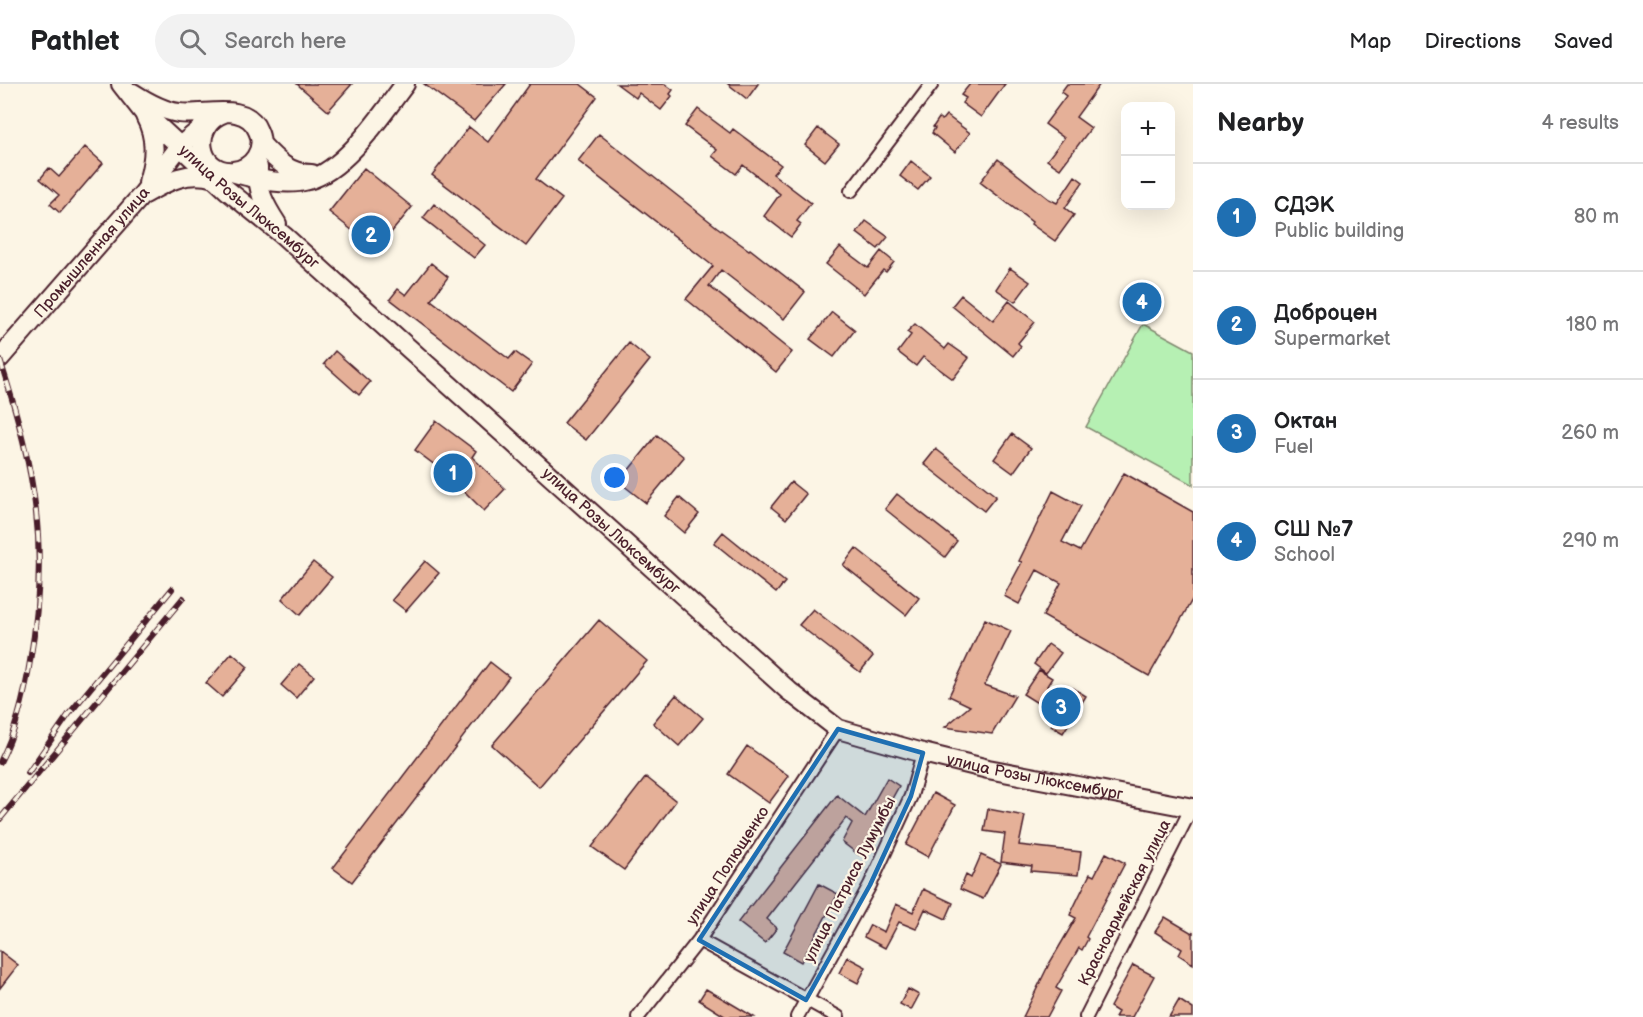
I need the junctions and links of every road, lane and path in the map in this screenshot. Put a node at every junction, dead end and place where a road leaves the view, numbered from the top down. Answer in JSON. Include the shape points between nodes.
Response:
{"nodes":[{"id":1,"x":405,"y":84,"type":"edge"},
{"id":2,"x":932,"y":84,"type":"edge"},
{"id":3,"x":122,"y":86,"type":"edge"},
{"id":4,"x":142,"y":112,"type":"junction"},
{"id":5,"x":216,"y":118,"type":"junction"},
{"id":6,"x":180,"y":146,"type":"junction"},
{"id":7,"x":260,"y":147,"type":"junction"},
{"id":8,"x":221,"y":174,"type":"junction"},
{"id":9,"x":323,"y":174,"type":"junction"},
{"id":10,"x":257,"y":178,"type":"junction"},
{"id":11,"x":851,"y":191,"type":"dead end"},
{"id":12,"x":144,"y":192,"type":"junction"},
{"id":13,"x":284,"y":236,"type":"junction"},
{"id":14,"x":0,"y":358,"type":"edge"},
{"id":15,"x":838,"y":729,"type":"junction"},
{"id":16,"x":923,"y":753,"type":"junction"},
{"id":17,"x":1192,"y":807,"type":"edge"},
{"id":18,"x":699,"y":940,"type":"junction"},
{"id":19,"x":806,"y":1000,"type":"junction"},
{"id":20,"x":638,"y":1017,"type":"edge"},
{"id":21,"x":797,"y":1017,"type":"edge"},
{"id":22,"x":838,"y":1017,"type":"edge"},
{"id":23,"x":1086,"y":1017,"type":"edge"}],
"edges":[{"from":1,"to":9,"type":"main road","via":[[344,159]]},
{"from":2,"to":11,"type":"street"},
{"from":3,"to":4,"type":"main road","name":"улица Розы Люксембург"},
{"from":3,"to":5,"type":"main road","via":[[171,112]]},
{"from":4,"to":6,"type":"main road","name":"улица Розы Люксембург"},
{"from":4,"to":12,"type":"main road","via":[[154,140],[154,157]]},
{"from":5,"to":6,"type":"main road","name":"Промышленная улица"},
{"from":5,"to":7,"type":"main road","via":[[236,112],[250,119],[259,132]]},
{"from":5,"to":8,"type":"main road","via":[[204,130],[202,140],[206,157]]},
{"from":6,"to":8,"type":"main road","name":"улица Розы Люксембург"},
{"from":6,"to":12,"type":"main road","name":"Промышленная улица"},
{"from":7,"to":8,"type":"main road","via":[[248,166]]},
{"from":7,"to":9,"type":"main road","via":[[293,171]]},
{"from":7,"to":10,"type":"main road"},
{"from":8,"to":10,"type":"main road"},
{"from":8,"to":12,"type":"main road","via":[[174,179]]},
{"from":8,"to":13,"type":"main road","name":"улица Розы Люксембург"},
{"from":9,"to":10,"type":"main road","via":[[296,182]]},
{"from":10,"to":13,"type":"main road","via":[[261,196]]},
{"from":12,"to":14,"type":"main road","name":"Промышленная улица"},
{"from":13,"to":15,"type":"main road","name":"улица Розы Люксембург","via":[[789,691]]},
{"from":15,"to":16,"type":"main road","name":"улица Розы Люксембург"},
{"from":15,"to":18,"type":"street","name":"улица Полющенко"},
{"from":16,"to":17,"type":"main road","name":"улица Розы Люксембург"},
{"from":16,"to":19,"type":"street","name":"улица Патриса Лумумбы","via":[[911,796],[870,885]]},
{"from":17,"to":23,"type":"street","name":"Красноармейская улица"},
{"from":18,"to":19,"type":"street"},
{"from":18,"to":20,"type":"street","name":"улица Полющенко"},
{"from":19,"to":21,"type":"street","name":"улица Патриса Лумумбы"},
{"from":19,"to":22,"type":"street"}]}
